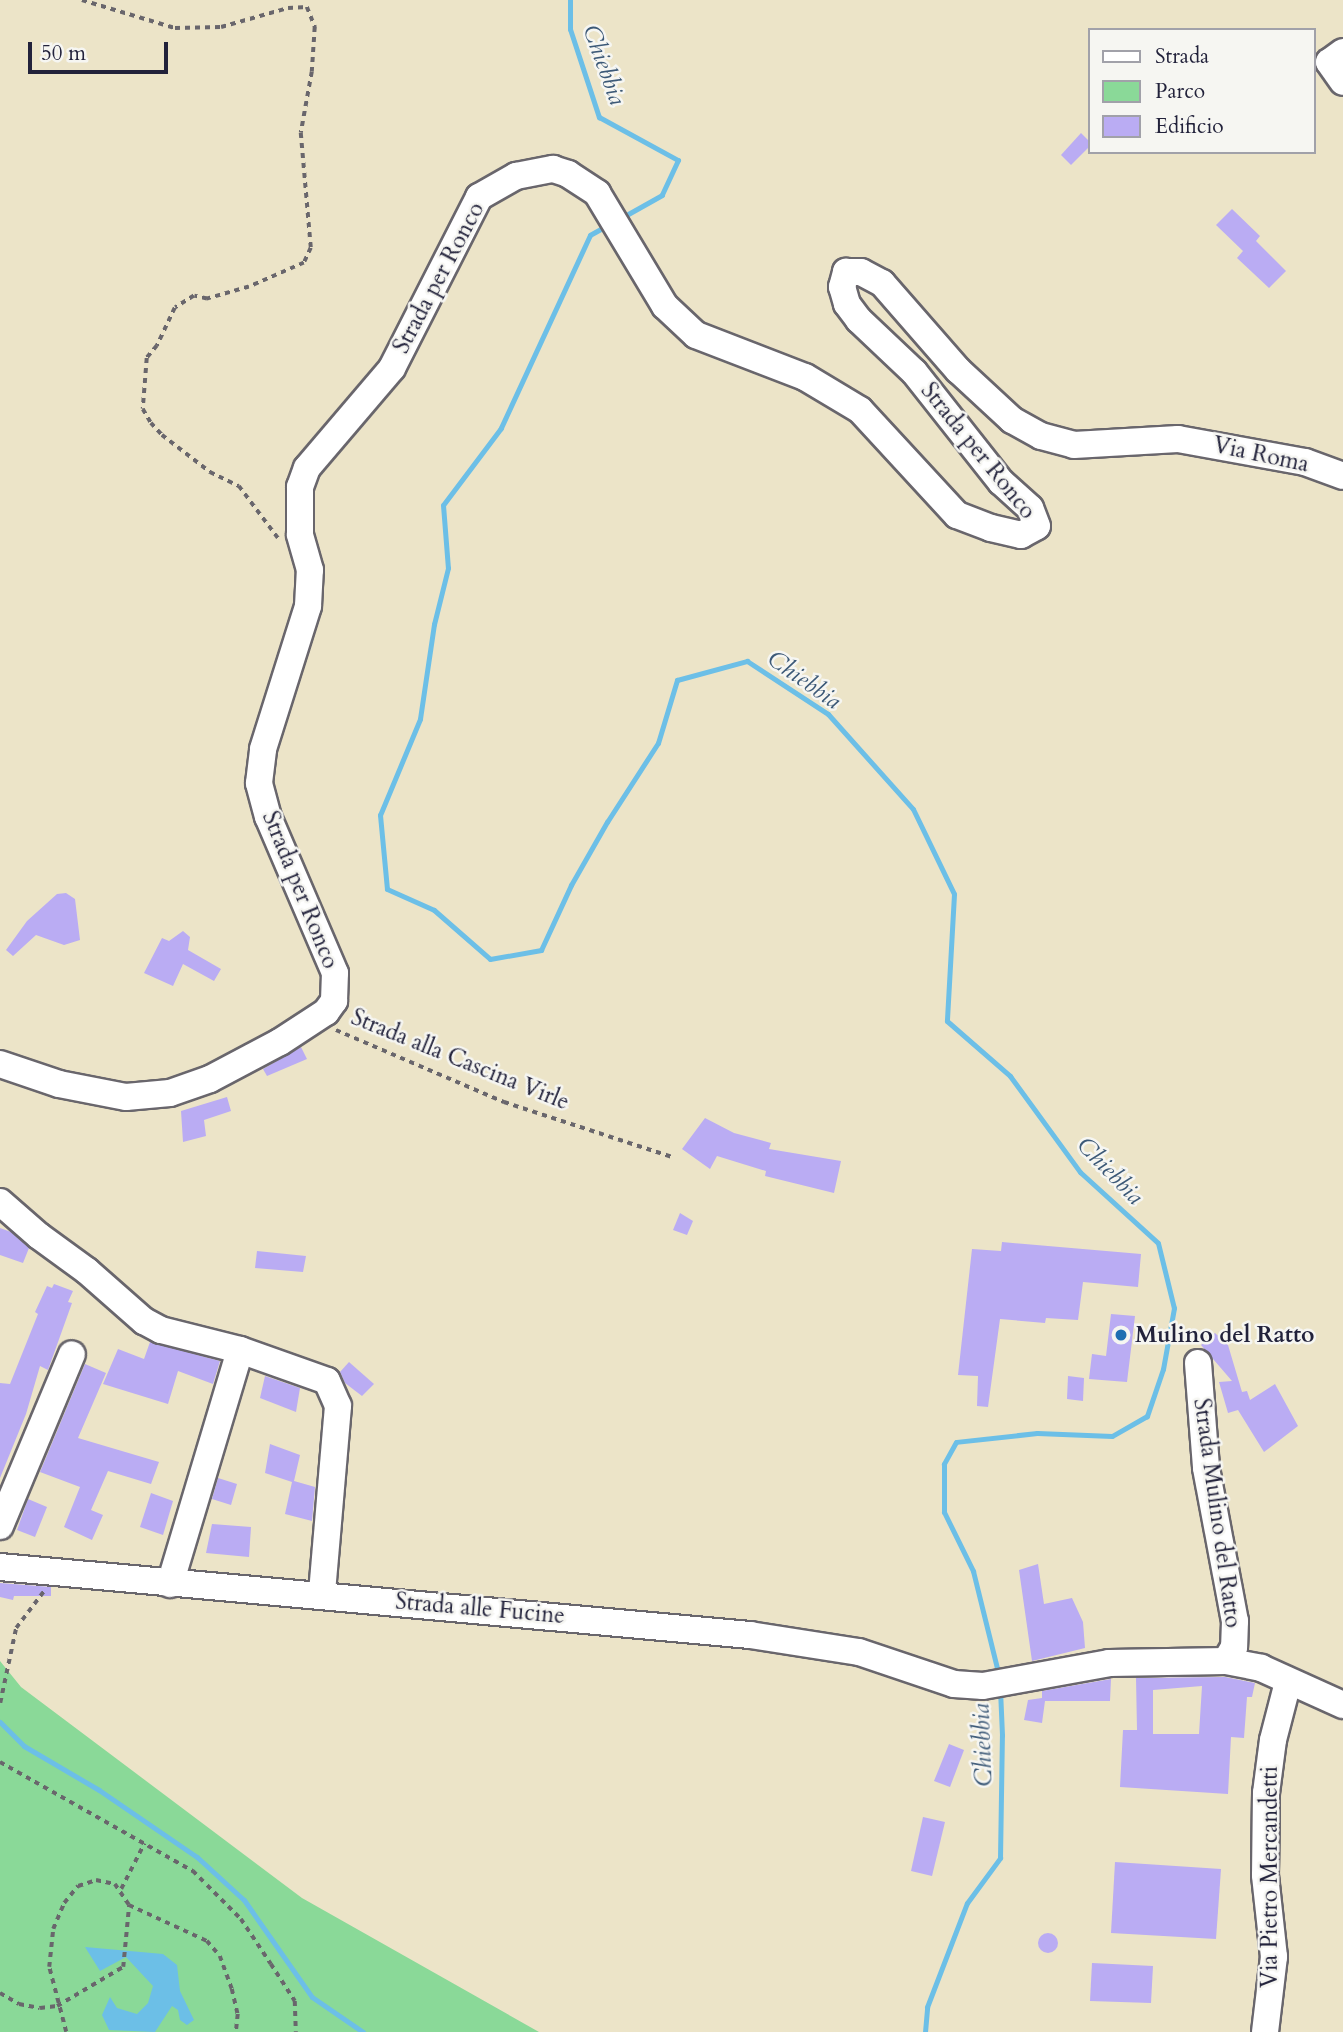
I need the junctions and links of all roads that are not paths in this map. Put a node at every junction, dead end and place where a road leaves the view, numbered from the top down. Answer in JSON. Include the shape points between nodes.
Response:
{"nodes":[{"id":1,"x":1343,"y":52,"type":"edge"},
{"id":2,"x":1343,"y":82,"type":"edge"},
{"id":3,"x":1178,"y":439,"type":"joint"},
{"id":4,"x":1343,"y":475,"type":"edge"},
{"id":5,"x":0,"y":1064,"type":"edge"},
{"id":6,"x":0,"y":1202,"type":"edge"},
{"id":7,"x":240,"y":1350,"type":"junction"},
{"id":8,"x":72,"y":1354,"type":"dead end"},
{"id":9,"x":1198,"y":1363,"type":"dead end"},
{"id":10,"x":0,"y":1526,"type":"edge"},
{"id":11,"x":0,"y":1567,"type":"edge"},
{"id":12,"x":170,"y":1584,"type":"junction"},
{"id":13,"x":322,"y":1594,"type":"junction"},
{"id":14,"x":1226,"y":1661,"type":"junction"},
{"id":15,"x":1289,"y":1682,"type":"junction"},
{"id":16,"x":1343,"y":1705,"type":"edge"},
{"id":17,"x":1265,"y":2032,"type":"edge"}],
"edges":[{"from":1,"to":2,"type":"street","via":[[1329,62]]},
{"from":3,"to":4,"type":"street","name":"Via Roma","via":[[1306,462]]},
{"from":3,"to":5,"type":"street","name":"Strada per Ronco","via":[[1074,444],[1041,436],[1012,420],[958,370],[882,283],[861,272],[846,272],[842,287],[859,320],[914,372],[1001,482],[1030,508],[1037,526],[1021,535],[957,515],[860,410],[805,377],[696,335],[665,306],[597,193],[553,169],[516,176],[479,197],[392,368],[307,468],[300,487],[300,534],[310,570],[308,606],[263,749],[259,782],[268,817],[335,974],[334,1001],[315,1020],[210,1079],[170,1093],[126,1097],[59,1084]]},
{"from":6,"to":7,"type":"street","via":[[88,1270],[144,1321],[161,1330]]},
{"from":7,"to":12,"type":"street"},
{"from":7,"to":13,"type":"street","via":[[327,1381],[334,1391],[338,1406]]},
{"from":8,"to":10,"type":"street"},
{"from":9,"to":14,"type":"street","name":"Strada Mulino del Ratto","via":[[1206,1468],[1235,1621],[1234,1647]]},
{"from":11,"to":12,"type":"street","name":"Strada alle Fucine"},
{"from":12,"to":13,"type":"street","name":"Strada alle Fucine"},
{"from":13,"to":14,"type":"street","name":"Strada alle Fucine","via":[[750,1635],[859,1653],[954,1684],[983,1686],[1110,1663]]},
{"from":14,"to":15,"type":"street","name":"Strada alle Fucine","via":[[1261,1668]]},
{"from":15,"to":16,"type":"street","name":"Strada alle Fucine"},
{"from":15,"to":17,"type":"street","name":"Via Pietro Mercandetti","via":[[1273,1740],[1266,1793],[1265,1875],[1274,1957]]}]}
